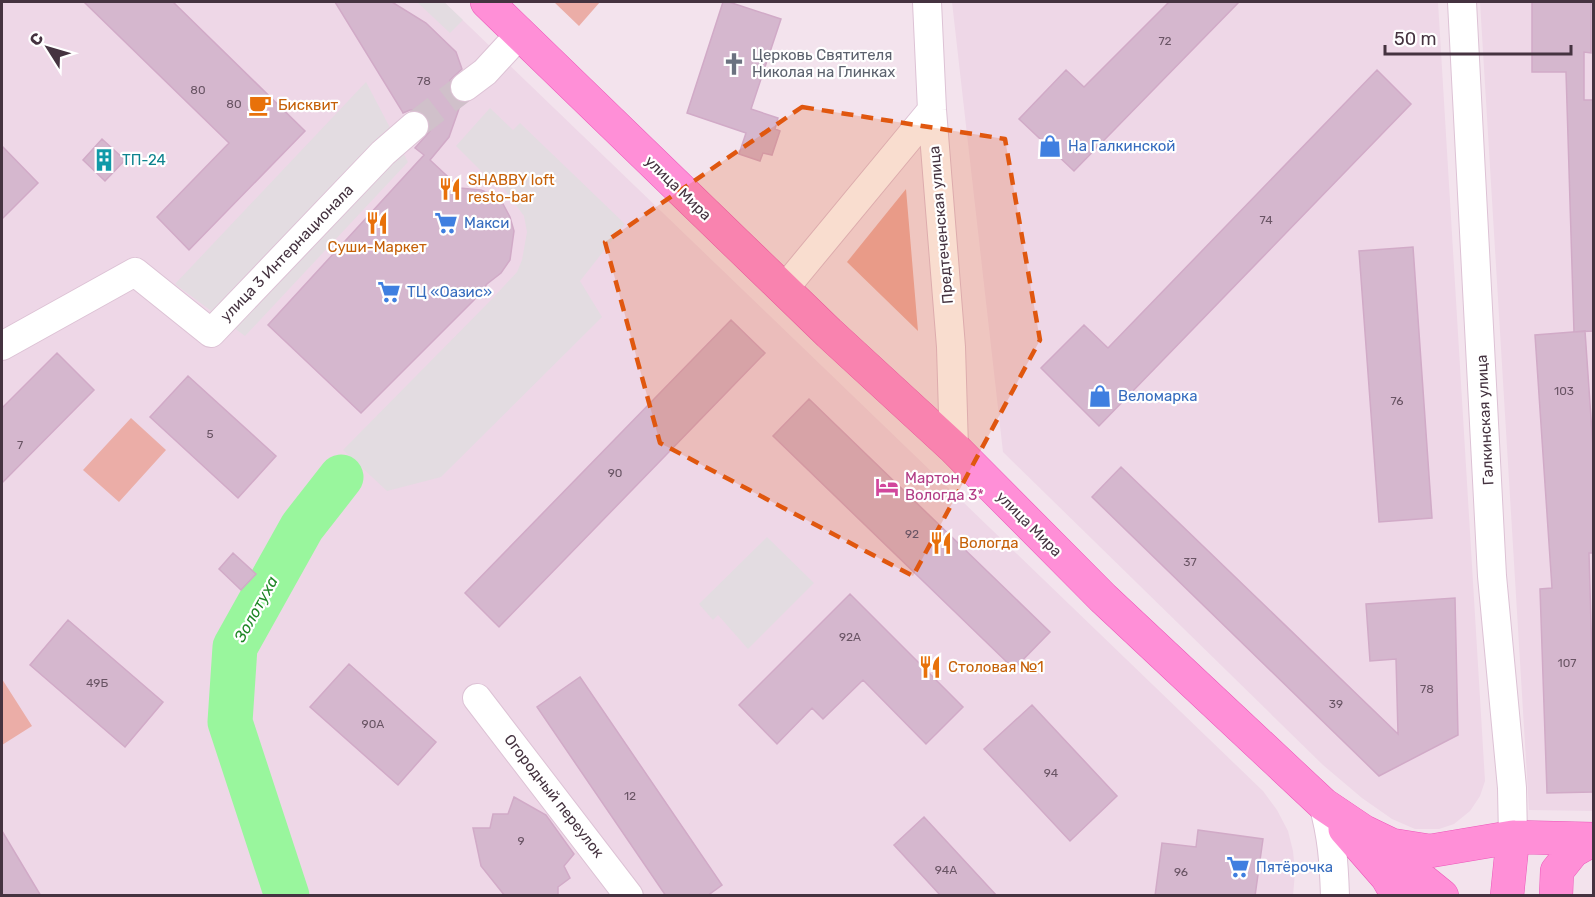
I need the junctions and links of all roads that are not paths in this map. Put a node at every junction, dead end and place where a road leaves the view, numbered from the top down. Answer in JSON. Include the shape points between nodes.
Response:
{"nodes":[{"id":1,"x":487,"y":2,"type":"edge"},
{"id":2,"x":927,"y":2,"type":"edge"},
{"id":3,"x":1462,"y":2,"type":"edge"},
{"id":4,"x":520,"y":34,"type":"junction"},
{"id":5,"x":465,"y":87,"type":"tunnel mouth"},
{"id":6,"x":932,"y":110,"type":"junction"},
{"id":7,"x":414,"y":126,"type":"tunnel mouth"},
{"id":8,"x":784,"y":290,"type":"junction"},
{"id":9,"x":2,"y":346,"type":"edge"},
{"id":10,"x":954,"y":448,"type":"junction"},
{"id":11,"x":477,"y":698,"type":"dead end"},
{"id":12,"x":1323,"y":804,"type":"junction"},
{"id":13,"x":1363,"y":831,"type":"junction"},
{"id":14,"x":1513,"y":837,"type":"junction"},
{"id":15,"x":1593,"y":839,"type":"edge"},
{"id":16,"x":1398,"y":889,"type":"edge"},
{"id":17,"x":629,"y":896,"type":"edge"},
{"id":18,"x":1335,"y":896,"type":"edge"},
{"id":19,"x":1442,"y":896,"type":"edge"},
{"id":20,"x":1507,"y":896,"type":"edge"},
{"id":21,"x":1556,"y":896,"type":"edge"}],
"edges":[{"from":1,"to":4,"type":"main road","name":"улица Мира"},
{"from":2,"to":6,"type":"street","name":"Предтеченская улица"},
{"from":3,"to":14,"type":"street","name":"Галкинская улица","via":[[1492,576]]},
{"from":4,"to":5,"type":"street","via":[[485,72]]},
{"from":4,"to":8,"type":"main road","name":"улица Мира"},
{"from":6,"to":8,"type":"street"},
{"from":6,"to":10,"type":"street","name":"Предтеченская улица","via":[[951,347]]},
{"from":7,"to":9,"type":"street","name":"улица 3 Интернационала","via":[[383,153],[211,333],[135,272]]},
{"from":8,"to":10,"type":"main road","name":"улица Мира"},
{"from":10,"to":12,"type":"main road","name":"улица Мира","via":[[1103,598]]},
{"from":11,"to":17,"type":"street","name":"Огородный переулок"},
{"from":12,"to":13,"type":"main road","name":"улица Мира"},
{"from":12,"to":16,"type":"main road"},
{"from":12,"to":18,"type":"street","via":[[1334,853]]},
{"from":13,"to":14,"type":"main road","name":"улица Мира","via":[[1392,846],[1430,851]]},
{"from":13,"to":19,"type":"main road"},
{"from":14,"to":15,"type":"main road","name":"улица Мира"},
{"from":14,"to":20,"type":"main road"},
{"from":15,"to":21,"type":"main road","via":[[1573,851],[1557,871]]}]}
